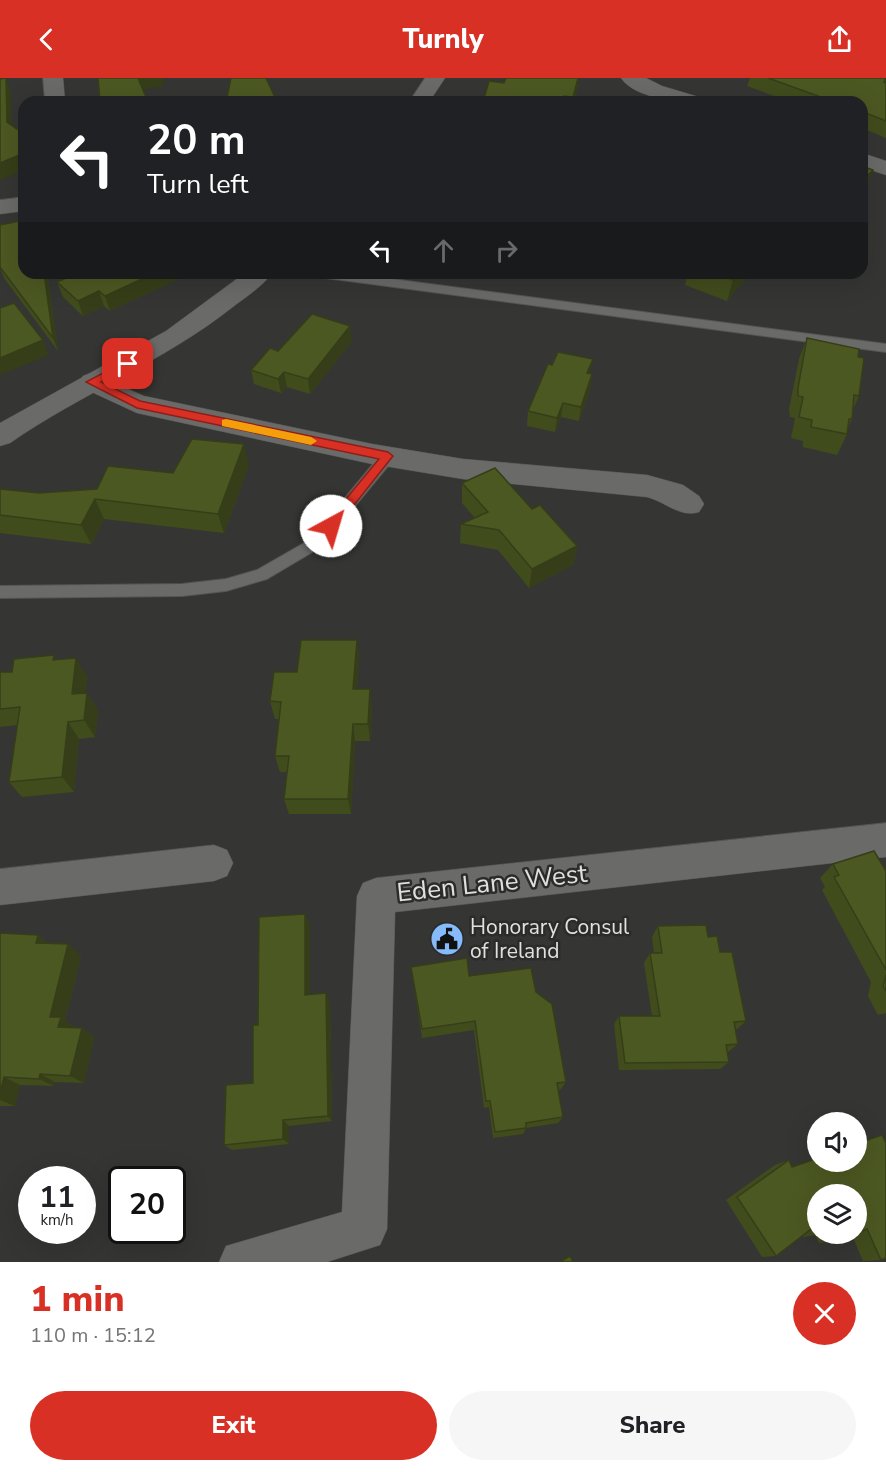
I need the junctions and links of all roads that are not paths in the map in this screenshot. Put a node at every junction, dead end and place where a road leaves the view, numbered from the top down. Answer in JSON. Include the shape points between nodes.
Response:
{"nodes":[{"id":1,"x":53,"y":78,"type":"edge"},
{"id":2,"x":435,"y":78,"type":"edge"},
{"id":3,"x":631,"y":78,"type":"edge"},
{"id":4,"x":54,"y":96,"type":"edge"},
{"id":5,"x":423,"y":96,"type":"edge"},
{"id":6,"x":675,"y":96,"type":"edge"},
{"id":7,"x":868,"y":162,"type":"edge"},
{"id":8,"x":886,"y":169,"type":"edge"},
{"id":9,"x":18,"y":205,"type":"edge"},
{"id":10,"x":0,"y":207,"type":"edge"},
{"id":11,"x":253,"y":279,"type":"edge"},
{"id":12,"x":363,"y":279,"type":"edge"},
{"id":13,"x":886,"y":348,"type":"edge"},
{"id":14,"x":92,"y":382,"type":"junction"},
{"id":15,"x":0,"y":436,"type":"edge"},
{"id":16,"x":388,"y":456,"type":"junction"},
{"id":17,"x":689,"y":504,"type":"dead end"},
{"id":18,"x":0,"y":592,"type":"edge"},
{"id":19,"x":886,"y":840,"type":"edge"},
{"id":20,"x":214,"y":863,"type":"dead end"},
{"id":21,"x":0,"y":887,"type":"edge"},
{"id":22,"x":242,"y":1262,"type":"edge"}],
"edges":[{"from":1,"to":4,"type":"street"},
{"from":2,"to":5,"type":"street"},
{"from":3,"to":6,"type":"street"},
{"from":7,"to":8,"type":"street"},
{"from":9,"to":10,"type":"street"},
{"from":11,"to":14,"type":"street","via":[[177,335]]},
{"from":12,"to":13,"type":"lane"},
{"from":14,"to":15,"type":"street"},
{"from":14,"to":16,"type":"street","via":[[137,404]]},
{"from":16,"to":17,"type":"street","via":[[463,469],[647,486],[673,493]]},
{"from":16,"to":18,"type":"lane","via":[[316,543],[262,575],[226,585],[182,590]]},
{"from":19,"to":22,"type":"street","name":"Eden Lane West","via":[[376,896],[364,1229]]},
{"from":20,"to":21,"type":"street"}]}
